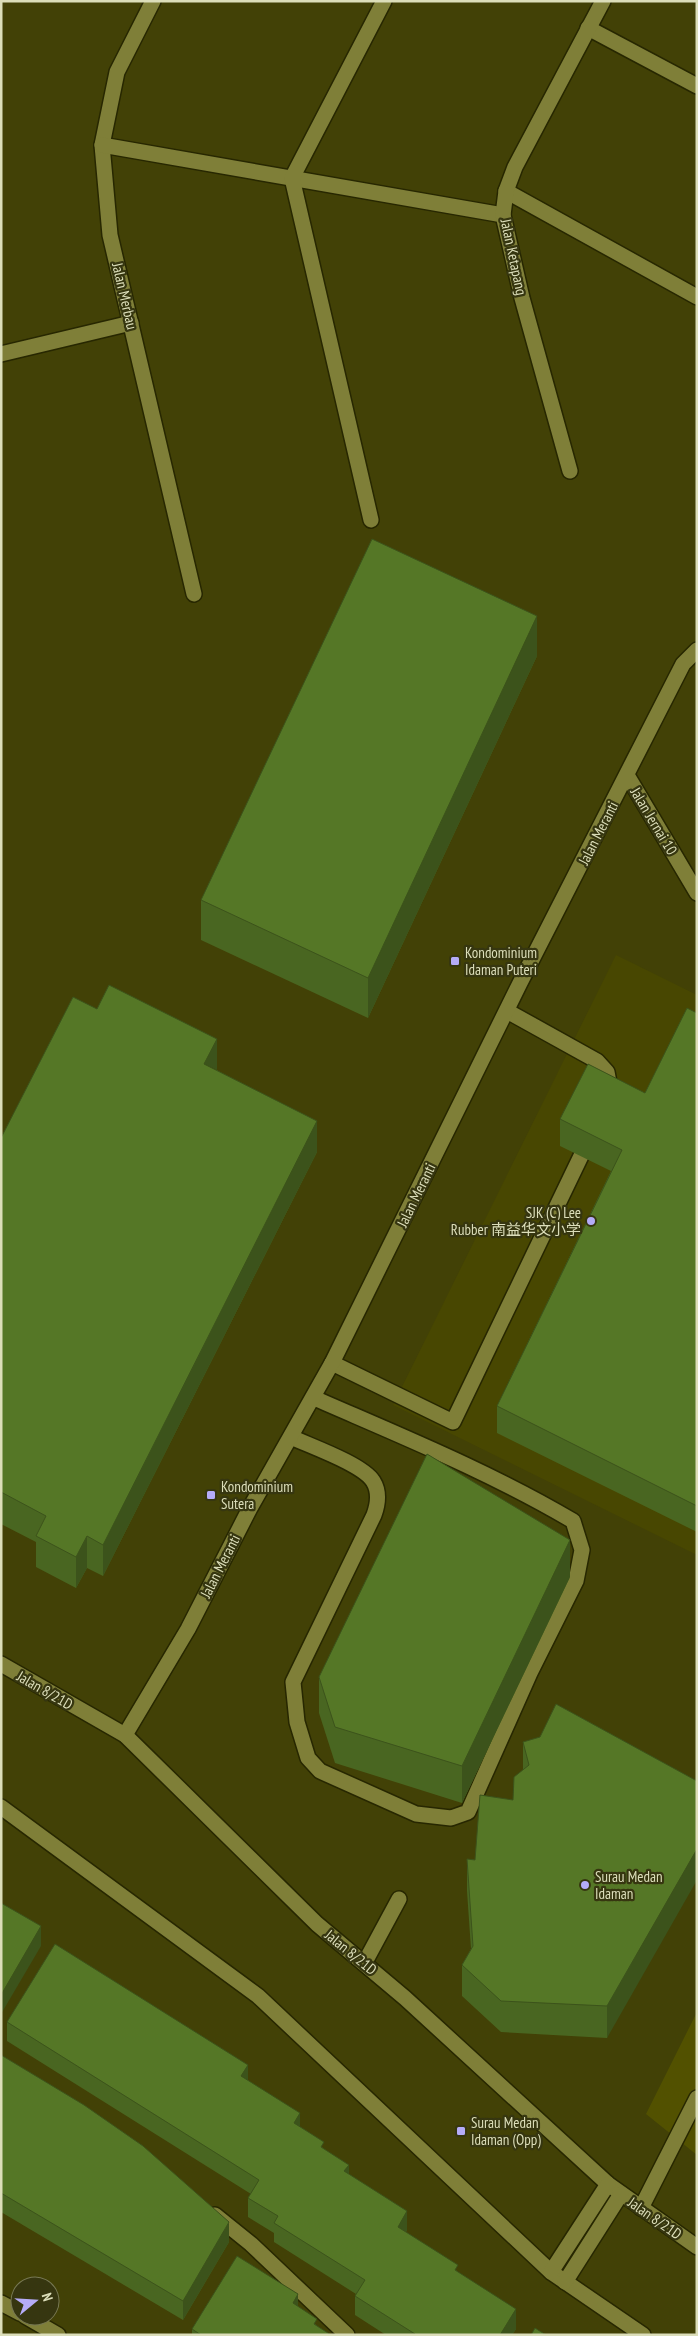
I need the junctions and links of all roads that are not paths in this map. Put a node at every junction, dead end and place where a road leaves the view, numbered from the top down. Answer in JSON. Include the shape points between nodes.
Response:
{"nodes":[{"id":1,"x":153,"y":1,"type":"edge"},
{"id":2,"x":384,"y":1,"type":"edge"},
{"id":3,"x":602,"y":1,"type":"edge"},
{"id":4,"x":588,"y":28,"type":"junction"},
{"id":5,"x":697,"y":86,"type":"edge"},
{"id":6,"x":102,"y":145,"type":"junction"},
{"id":7,"x":292,"y":178,"type":"junction"},
{"id":8,"x":506,"y":191,"type":"junction"},
{"id":9,"x":503,"y":215,"type":"junction"},
{"id":10,"x":697,"y":297,"type":"edge"},
{"id":11,"x":132,"y":323,"type":"junction"},
{"id":12,"x":1,"y":354,"type":"edge"},
{"id":13,"x":570,"y":471,"type":"dead end"},
{"id":14,"x":371,"y":520,"type":"dead end"},
{"id":15,"x":194,"y":594,"type":"dead end"},
{"id":16,"x":697,"y":650,"type":"edge"},
{"id":17,"x":627,"y":775,"type":"junction"},
{"id":18,"x":697,"y":892,"type":"edge"},
{"id":19,"x":507,"y":1011,"type":"junction"},
{"id":20,"x":609,"y":1101,"type":"edge"},
{"id":21,"x":581,"y":1156,"type":"dead end"},
{"id":22,"x":332,"y":1363,"type":"junction"},
{"id":23,"x":314,"y":1398,"type":"junction"},
{"id":24,"x":291,"y":1437,"type":"junction"},
{"id":25,"x":1,"y":1664,"type":"edge"},
{"id":26,"x":124,"y":1735,"type":"junction"},
{"id":27,"x":1,"y":1807,"type":"edge"},
{"id":28,"x":399,"y":1899,"type":"dead end"},
{"id":29,"x":365,"y":1962,"type":"junction"},
{"id":30,"x":697,"y":2098,"type":"edge"},
{"id":31,"x":608,"y":2184,"type":"junction"},
{"id":32,"x":621,"y":2194,"type":"junction"},
{"id":33,"x":205,"y":2207,"type":"edge"},
{"id":34,"x":641,"y":2208,"type":"junction"},
{"id":35,"x":697,"y":2247,"type":"edge"},
{"id":36,"x":551,"y":2272,"type":"junction"},
{"id":37,"x":565,"y":2282,"type":"junction"},
{"id":38,"x":42,"y":2326,"type":"edge"},
{"id":39,"x":58,"y":2335,"type":"edge"},
{"id":40,"x":347,"y":2335,"type":"edge"},
{"id":41,"x":643,"y":2335,"type":"edge"}],
"edges":[{"from":1,"to":6,"type":"street","name":"Jalan Merbau","via":[[117,72]]},
{"from":2,"to":7,"type":"street"},
{"from":3,"to":4,"type":"street","name":"Jalan Ketapang"},
{"from":4,"to":5,"type":"street"},
{"from":4,"to":8,"type":"street","name":"Jalan Ketapang"},
{"from":6,"to":7,"type":"street"},
{"from":6,"to":11,"type":"street","name":"Jalan Merbau","via":[[110,235]]},
{"from":7,"to":9,"type":"street"},
{"from":7,"to":14,"type":"street"},
{"from":8,"to":9,"type":"street","name":"Jalan Ketapang"},
{"from":8,"to":10,"type":"street"},
{"from":9,"to":13,"type":"street","name":"Jalan Ketapang","via":[[522,298]]},
{"from":11,"to":12,"type":"street"},
{"from":11,"to":15,"type":"street","name":"Jalan Merbau"},
{"from":16,"to":17,"type":"street","name":"Jalan Meranti","via":[[683,664]]},
{"from":17,"to":18,"type":"street","name":"Jalan Jernai 10"},
{"from":17,"to":19,"type":"street","name":"Jalan Meranti"},
{"from":19,"to":20,"type":"street","via":[[597,1061],[607,1072],[612,1088]]},
{"from":19,"to":22,"type":"street","name":"Jalan Meranti"},
{"from":21,"to":22,"type":"street","via":[[453,1422]]},
{"from":22,"to":23,"type":"street","name":"Jalan Meranti"},
{"from":23,"to":24,"type":"street","name":"Jalan Meranti"},
{"from":23,"to":24,"type":"street","via":[[440,1453],[536,1499],[573,1521],[582,1550],[576,1581],[530,1673],[468,1812],[451,1818],[416,1814],[320,1771],[308,1758],[297,1722],[293,1682],[379,1501],[373,1481],[353,1465]]},
{"from":24,"to":26,"type":"street","name":"Jalan Meranti","via":[[250,1508],[188,1629]]},
{"from":25,"to":26,"type":"street","name":"Jalan 8/21D"},
{"from":26,"to":29,"type":"street","name":"Jalan 8/21D","via":[[317,1924]]},
{"from":27,"to":36,"type":"street","via":[[258,1996]]},
{"from":28,"to":29,"type":"street"},
{"from":29,"to":31,"type":"street","name":"Jalan 8/21D"},
{"from":30,"to":34,"type":"street"},
{"from":31,"to":32,"type":"street","name":"Jalan 8/21D"},
{"from":31,"to":36,"type":"street"},
{"from":32,"to":34,"type":"street","name":"Jalan 8/21D"},
{"from":32,"to":37,"type":"street"},
{"from":33,"to":40,"type":"street","via":[[251,2244]]},
{"from":34,"to":35,"type":"street","name":"Jalan 8/21D"},
{"from":36,"to":37,"type":"street"},
{"from":37,"to":41,"type":"street"},
{"from":38,"to":39,"type":"street"}]}
